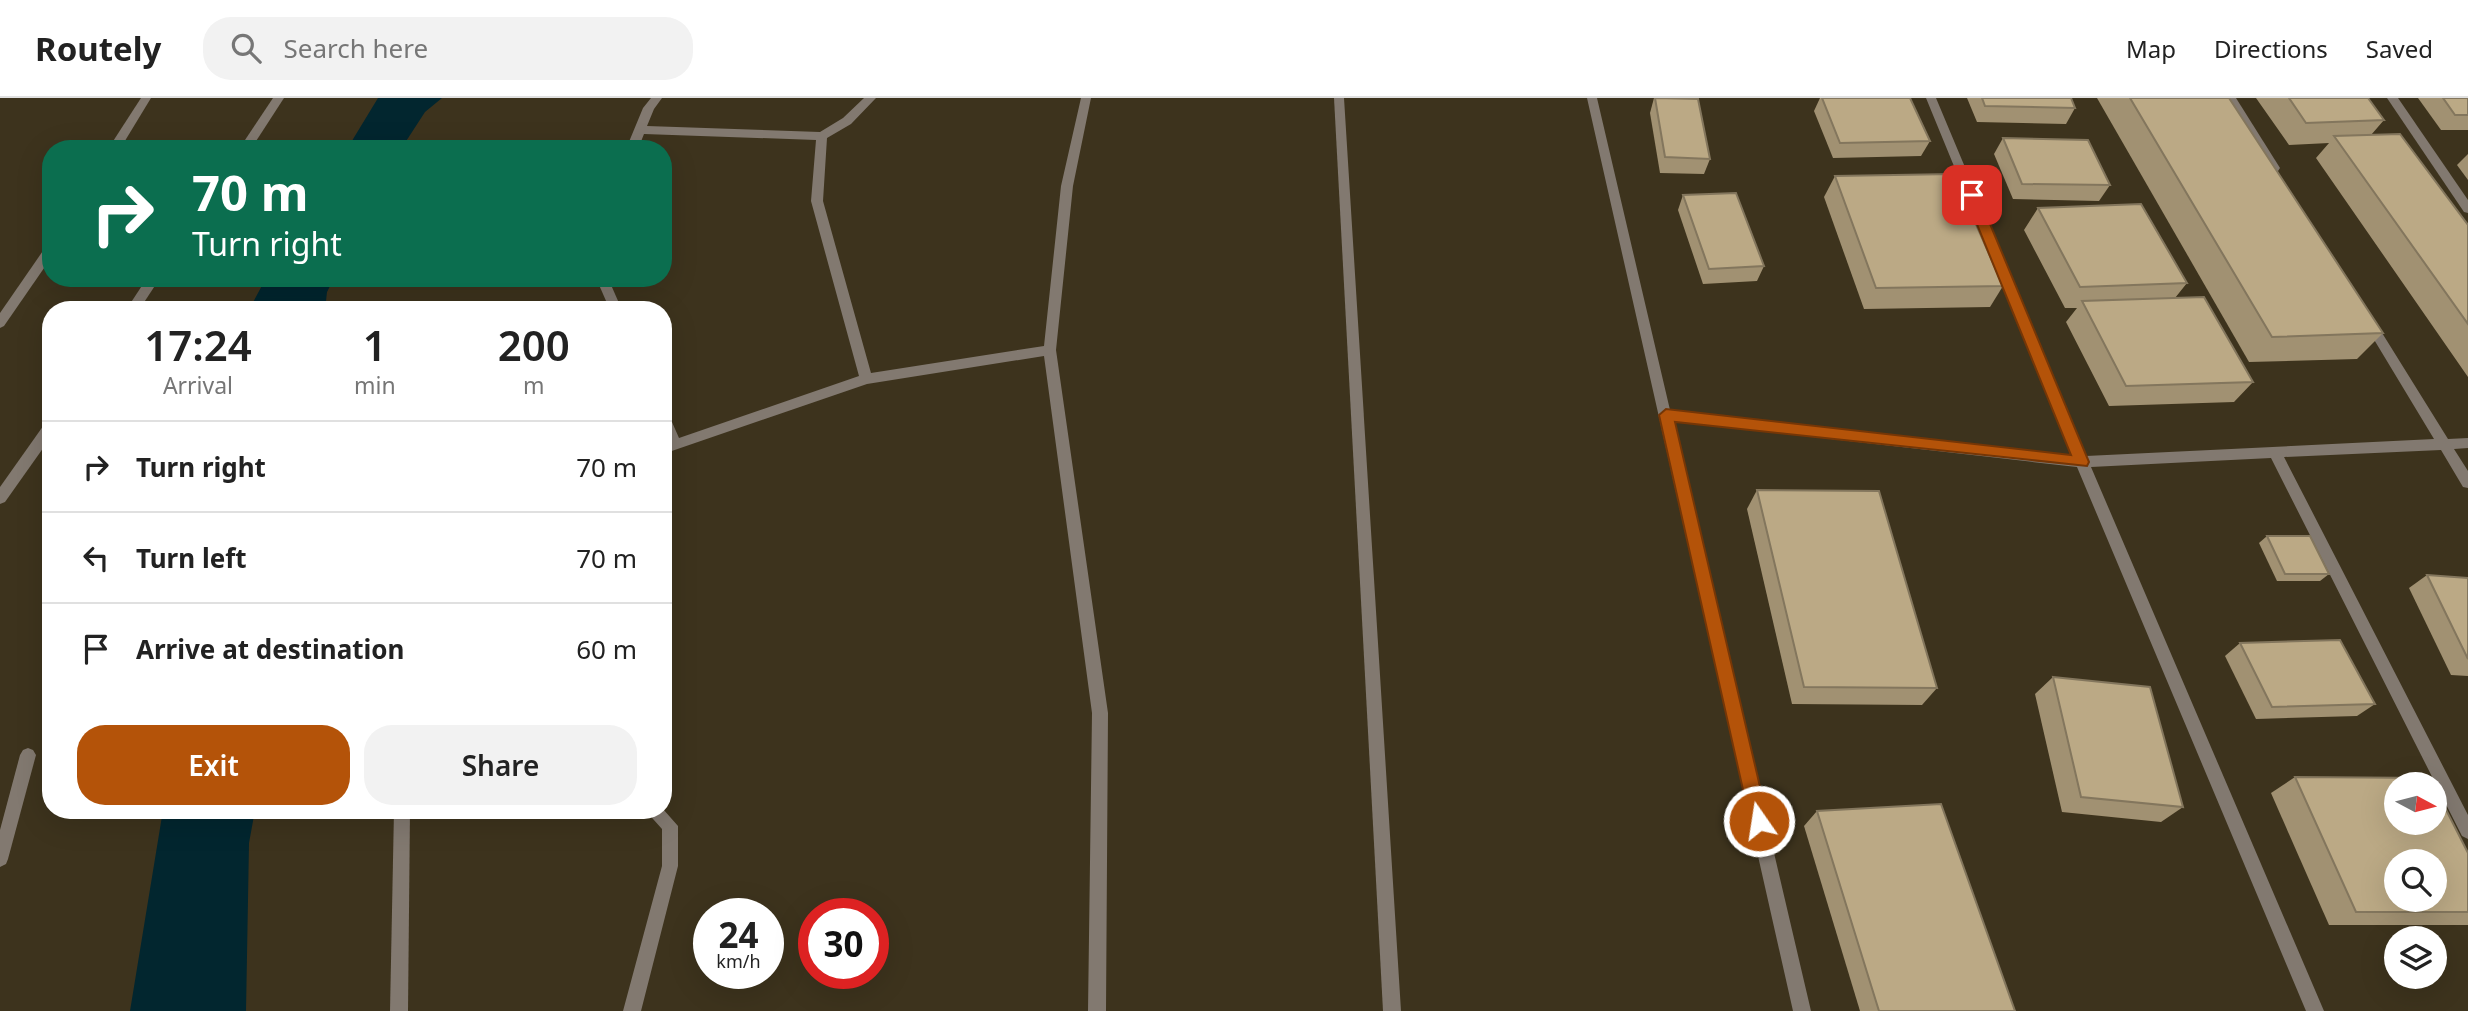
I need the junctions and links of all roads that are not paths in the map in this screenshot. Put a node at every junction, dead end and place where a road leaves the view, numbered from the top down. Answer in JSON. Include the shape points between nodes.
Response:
{"nodes":[{"id":1,"x":146,"y":98,"type":"edge"},
{"id":2,"x":279,"y":98,"type":"edge"},
{"id":3,"x":657,"y":98,"type":"edge"},
{"id":4,"x":871,"y":98,"type":"edge"},
{"id":5,"x":1086,"y":98,"type":"edge"},
{"id":6,"x":1339,"y":98,"type":"edge"},
{"id":7,"x":1592,"y":98,"type":"edge"},
{"id":8,"x":1931,"y":98,"type":"edge"},
{"id":9,"x":2231,"y":98,"type":"edge"},
{"id":10,"x":2392,"y":98,"type":"edge"},
{"id":11,"x":640,"y":130,"type":"junction"},
{"id":12,"x":822,"y":136,"type":"junction"},
{"id":13,"x":120,"y":140,"type":"edge"},
{"id":14,"x":251,"y":140,"type":"edge"},
{"id":15,"x":636,"y":140,"type":"edge"},
{"id":16,"x":2281,"y":179,"type":"edge"},
{"id":17,"x":2468,"y":209,"type":"edge"},
{"id":18,"x":42,"y":261,"type":"edge"},
{"id":19,"x":2359,"y":306,"type":"edge"},
{"id":20,"x":0,"y":323,"type":"edge"},
{"id":21,"x":1050,"y":350,"type":"junction"},
{"id":22,"x":866,"y":379,"type":"junction"},
{"id":23,"x":1666,"y":415,"type":"junction"},
{"id":24,"x":42,"y":439,"type":"edge"},
{"id":25,"x":2468,"y":443,"type":"edge"},
{"id":26,"x":2444,"y":444,"type":"junction"},
{"id":27,"x":672,"y":445,"type":"edge"},
{"id":28,"x":2275,"y":453,"type":"junction"},
{"id":29,"x":2082,"y":462,"type":"junction"},
{"id":30,"x":2468,"y":483,"type":"edge"},
{"id":31,"x":0,"y":498,"type":"edge"},
{"id":32,"x":28,"y":755,"type":"dead end"},
{"id":33,"x":402,"y":819,"type":"edge"},
{"id":34,"x":663,"y":819,"type":"edge"},
{"id":35,"x":2468,"y":831,"type":"edge"},
{"id":36,"x":0,"y":859,"type":"edge"},
{"id":37,"x":399,"y":1011,"type":"edge"},
{"id":38,"x":632,"y":1011,"type":"edge"},
{"id":39,"x":1097,"y":1011,"type":"edge"},
{"id":40,"x":1392,"y":1011,"type":"edge"},
{"id":41,"x":1802,"y":1011,"type":"edge"},
{"id":42,"x":2315,"y":1011,"type":"edge"}],
"edges":[{"from":1,"to":13,"type":"street"},
{"from":2,"to":14,"type":"street"},
{"from":3,"to":11,"type":"street"},
{"from":4,"to":12,"type":"street"},
{"from":5,"to":21,"type":"street","via":[[1067,186]]},
{"from":6,"to":40,"type":"street"},
{"from":7,"to":23,"type":"street"},
{"from":8,"to":29,"type":"street"},
{"from":9,"to":16,"type":"street"},
{"from":10,"to":17,"type":"street"},
{"from":11,"to":12,"type":"street"},
{"from":11,"to":15,"type":"street"},
{"from":12,"to":22,"type":"street","via":[[817,201]]},
{"from":18,"to":20,"type":"street"},
{"from":19,"to":26,"type":"street"},
{"from":21,"to":22,"type":"street"},
{"from":21,"to":39,"type":"street","via":[[1100,713]]},
{"from":22,"to":27,"type":"street"},
{"from":23,"to":29,"type":"street"},
{"from":23,"to":41,"type":"street"},
{"from":24,"to":31,"type":"street"},
{"from":25,"to":26,"type":"street"},
{"from":26,"to":28,"type":"street"},
{"from":26,"to":30,"type":"street"},
{"from":28,"to":29,"type":"street"},
{"from":28,"to":35,"type":"street"},
{"from":29,"to":42,"type":"street"},
{"from":32,"to":36,"type":"street"},
{"from":33,"to":37,"type":"street"},
{"from":34,"to":38,"type":"street","via":[[670,826],[670,866]]}]}
